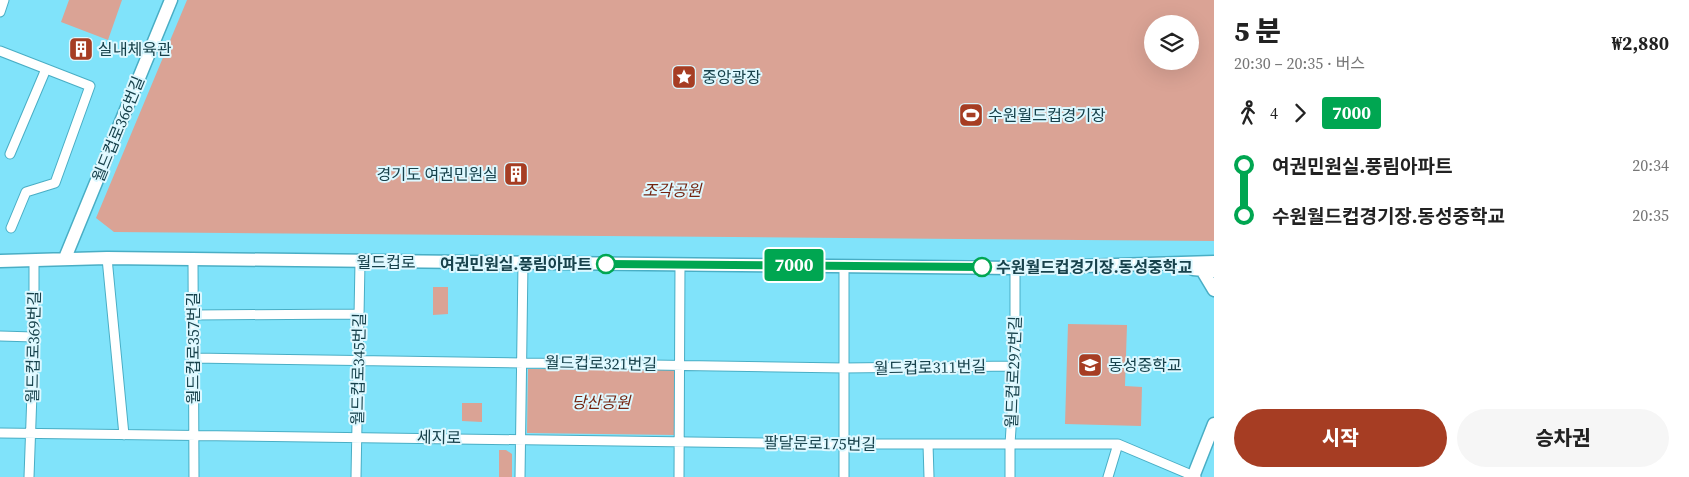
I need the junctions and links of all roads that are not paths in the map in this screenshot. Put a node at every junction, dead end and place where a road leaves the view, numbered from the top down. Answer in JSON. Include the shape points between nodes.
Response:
{"nodes":[{"id":1,"x":4,"y":0,"type":"edge"},
{"id":2,"x":171,"y":0,"type":"edge"},
{"id":3,"x":0,"y":12,"type":"edge"},
{"id":4,"x":0,"y":51,"type":"edge"},
{"id":5,"x":46,"y":69,"type":"junction"},
{"id":6,"x":10,"y":154,"type":"dead end"},
{"id":7,"x":11,"y":228,"type":"dead end"},
{"id":8,"x":65,"y":258,"type":"junction"},
{"id":9,"x":107,"y":258,"type":"junction"},
{"id":10,"x":34,"y":260,"type":"junction"},
{"id":11,"x":193,"y":260,"type":"junction"},
{"id":12,"x":0,"y":261,"type":"edge"},
{"id":13,"x":360,"y":262,"type":"junction"},
{"id":14,"x":1214,"y":262,"type":"edge"},
{"id":15,"x":523,"y":263,"type":"junction"},
{"id":16,"x":680,"y":264,"type":"junction"},
{"id":17,"x":1163,"y":264,"type":"junction"},
{"id":18,"x":844,"y":265,"type":"junction"},
{"id":19,"x":1016,"y":268,"type":"junction"},
{"id":20,"x":1208,"y":271,"type":"edge"},
{"id":21,"x":1214,"y":290,"type":"edge"},
{"id":22,"x":358,"y":314,"type":"junction"},
{"id":23,"x":193,"y":315,"type":"junction"},
{"id":24,"x":0,"y":336,"type":"edge"},
{"id":25,"x":34,"y":337,"type":"junction"},
{"id":26,"x":193,"y":358,"type":"junction"},
{"id":27,"x":358,"y":360,"type":"junction"},
{"id":28,"x":522,"y":362,"type":"junction"},
{"id":29,"x":680,"y":365,"type":"junction"},
{"id":30,"x":1015,"y":366,"type":"junction"},
{"id":31,"x":844,"y":368,"type":"junction"},
{"id":32,"x":1214,"y":424,"type":"edge"},
{"id":33,"x":0,"y":432,"type":"edge"},
{"id":34,"x":30,"y":433,"type":"junction"},
{"id":35,"x":124,"y":435,"type":"junction"},
{"id":36,"x":193,"y":436,"type":"junction"},
{"id":37,"x":357,"y":436,"type":"junction"},
{"id":38,"x":521,"y":439,"type":"junction"},
{"id":39,"x":680,"y":441,"type":"junction"},
{"id":40,"x":844,"y":444,"type":"junction"},
{"id":41,"x":928,"y":444,"type":"junction"},
{"id":42,"x":1010,"y":444,"type":"junction"},
{"id":43,"x":1118,"y":444,"type":"junction"},
{"id":44,"x":29,"y":477,"type":"edge"},
{"id":45,"x":194,"y":477,"type":"edge"},
{"id":46,"x":356,"y":477,"type":"edge"},
{"id":47,"x":520,"y":477,"type":"edge"},
{"id":48,"x":679,"y":477,"type":"edge"},
{"id":49,"x":844,"y":477,"type":"edge"},
{"id":50,"x":929,"y":477,"type":"edge"},
{"id":51,"x":1010,"y":477,"type":"edge"},
{"id":52,"x":1108,"y":477,"type":"edge"},
{"id":53,"x":1194,"y":477,"type":"edge"}],
"edges":[{"from":1,"to":3,"type":"street"},
{"from":2,"to":8,"type":"street","name":"월드컵로366번길"},
{"from":4,"to":5,"type":"street"},
{"from":5,"to":6,"type":"street"},
{"from":5,"to":7,"type":"street","via":[[90,86],[55,183],[26,192]]},
{"from":8,"to":9,"type":"street","name":"월드컵로"},
{"from":8,"to":10,"type":"street","name":"월드컵로"},
{"from":9,"to":11,"type":"street","name":"월드컵로"},
{"from":9,"to":35,"type":"street"},
{"from":10,"to":12,"type":"street","name":"월드컵로"},
{"from":10,"to":25,"type":"street","name":"월드컵로369번길"},
{"from":11,"to":13,"type":"street","name":"월드컵로"},
{"from":11,"to":23,"type":"street","name":"월드컵로357번길"},
{"from":13,"to":15,"type":"street","name":"월드컵로"},
{"from":13,"to":22,"type":"street","name":"월드컵로345번길"},
{"from":14,"to":17,"type":"street","name":"월드컵로"},
{"from":15,"to":16,"type":"street","name":"월드컵로"},
{"from":15,"to":28,"type":"street"},
{"from":16,"to":18,"type":"street","name":"월드컵로"},
{"from":16,"to":29,"type":"street","name":"월드컵로321번길"},
{"from":17,"to":19,"type":"street","name":"월드컵로"},
{"from":17,"to":20,"type":"street","name":"월드컵로"},
{"from":18,"to":19,"type":"street","name":"월드컵로"},
{"from":18,"to":31,"type":"street"},
{"from":19,"to":30,"type":"street","name":"월드컵로297번길"},
{"from":20,"to":21,"type":"street"},
{"from":22,"to":23,"type":"street"},
{"from":22,"to":27,"type":"street","name":"월드컵로345번길"},
{"from":23,"to":26,"type":"street","name":"월드컵로357번길"},
{"from":24,"to":25,"type":"street"},
{"from":25,"to":34,"type":"street","name":"월드컵로369번길"},
{"from":26,"to":27,"type":"street"},
{"from":26,"to":36,"type":"street","name":"월드컵로357번길"},
{"from":27,"to":28,"type":"street"},
{"from":27,"to":37,"type":"street","name":"월드컵로345번길"},
{"from":28,"to":29,"type":"street","name":"월드컵로321번길"},
{"from":28,"to":38,"type":"street"},
{"from":29,"to":31,"type":"street","name":"월드컵로311번길"},
{"from":29,"to":39,"type":"street","name":"월드컵로321번길"},
{"from":30,"to":31,"type":"street","name":"월드컵로311번길"},
{"from":30,"to":42,"type":"street","name":"월드컵로297번길"},
{"from":31,"to":40,"type":"street"},
{"from":32,"to":53,"type":"street"},
{"from":33,"to":34,"type":"street"},
{"from":34,"to":35,"type":"street"},
{"from":34,"to":44,"type":"street","name":"월드컵로369번길"},
{"from":35,"to":36,"type":"street"},
{"from":36,"to":37,"type":"street"},
{"from":36,"to":45,"type":"street","name":"월드컵로357번길"},
{"from":37,"to":38,"type":"street","name":"세지로"},
{"from":37,"to":46,"type":"street","name":"월드컵로345번길"},
{"from":38,"to":39,"type":"street","name":"팔달문로175번길"},
{"from":38,"to":47,"type":"street"},
{"from":39,"to":40,"type":"street","name":"팔달문로175번길"},
{"from":39,"to":48,"type":"street","name":"월드컵로321번길"},
{"from":40,"to":41,"type":"street","name":"팔달문로175번길"},
{"from":40,"to":49,"type":"street"},
{"from":41,"to":42,"type":"street","name":"팔달문로175번길"},
{"from":41,"to":50,"type":"street"},
{"from":42,"to":43,"type":"street","name":"팔달문로175번길"},
{"from":42,"to":51,"type":"street","name":"월드컵로297번길"},
{"from":43,"to":52,"type":"street"},
{"from":43,"to":53,"type":"street","name":"팔달문로175번길"}]}
